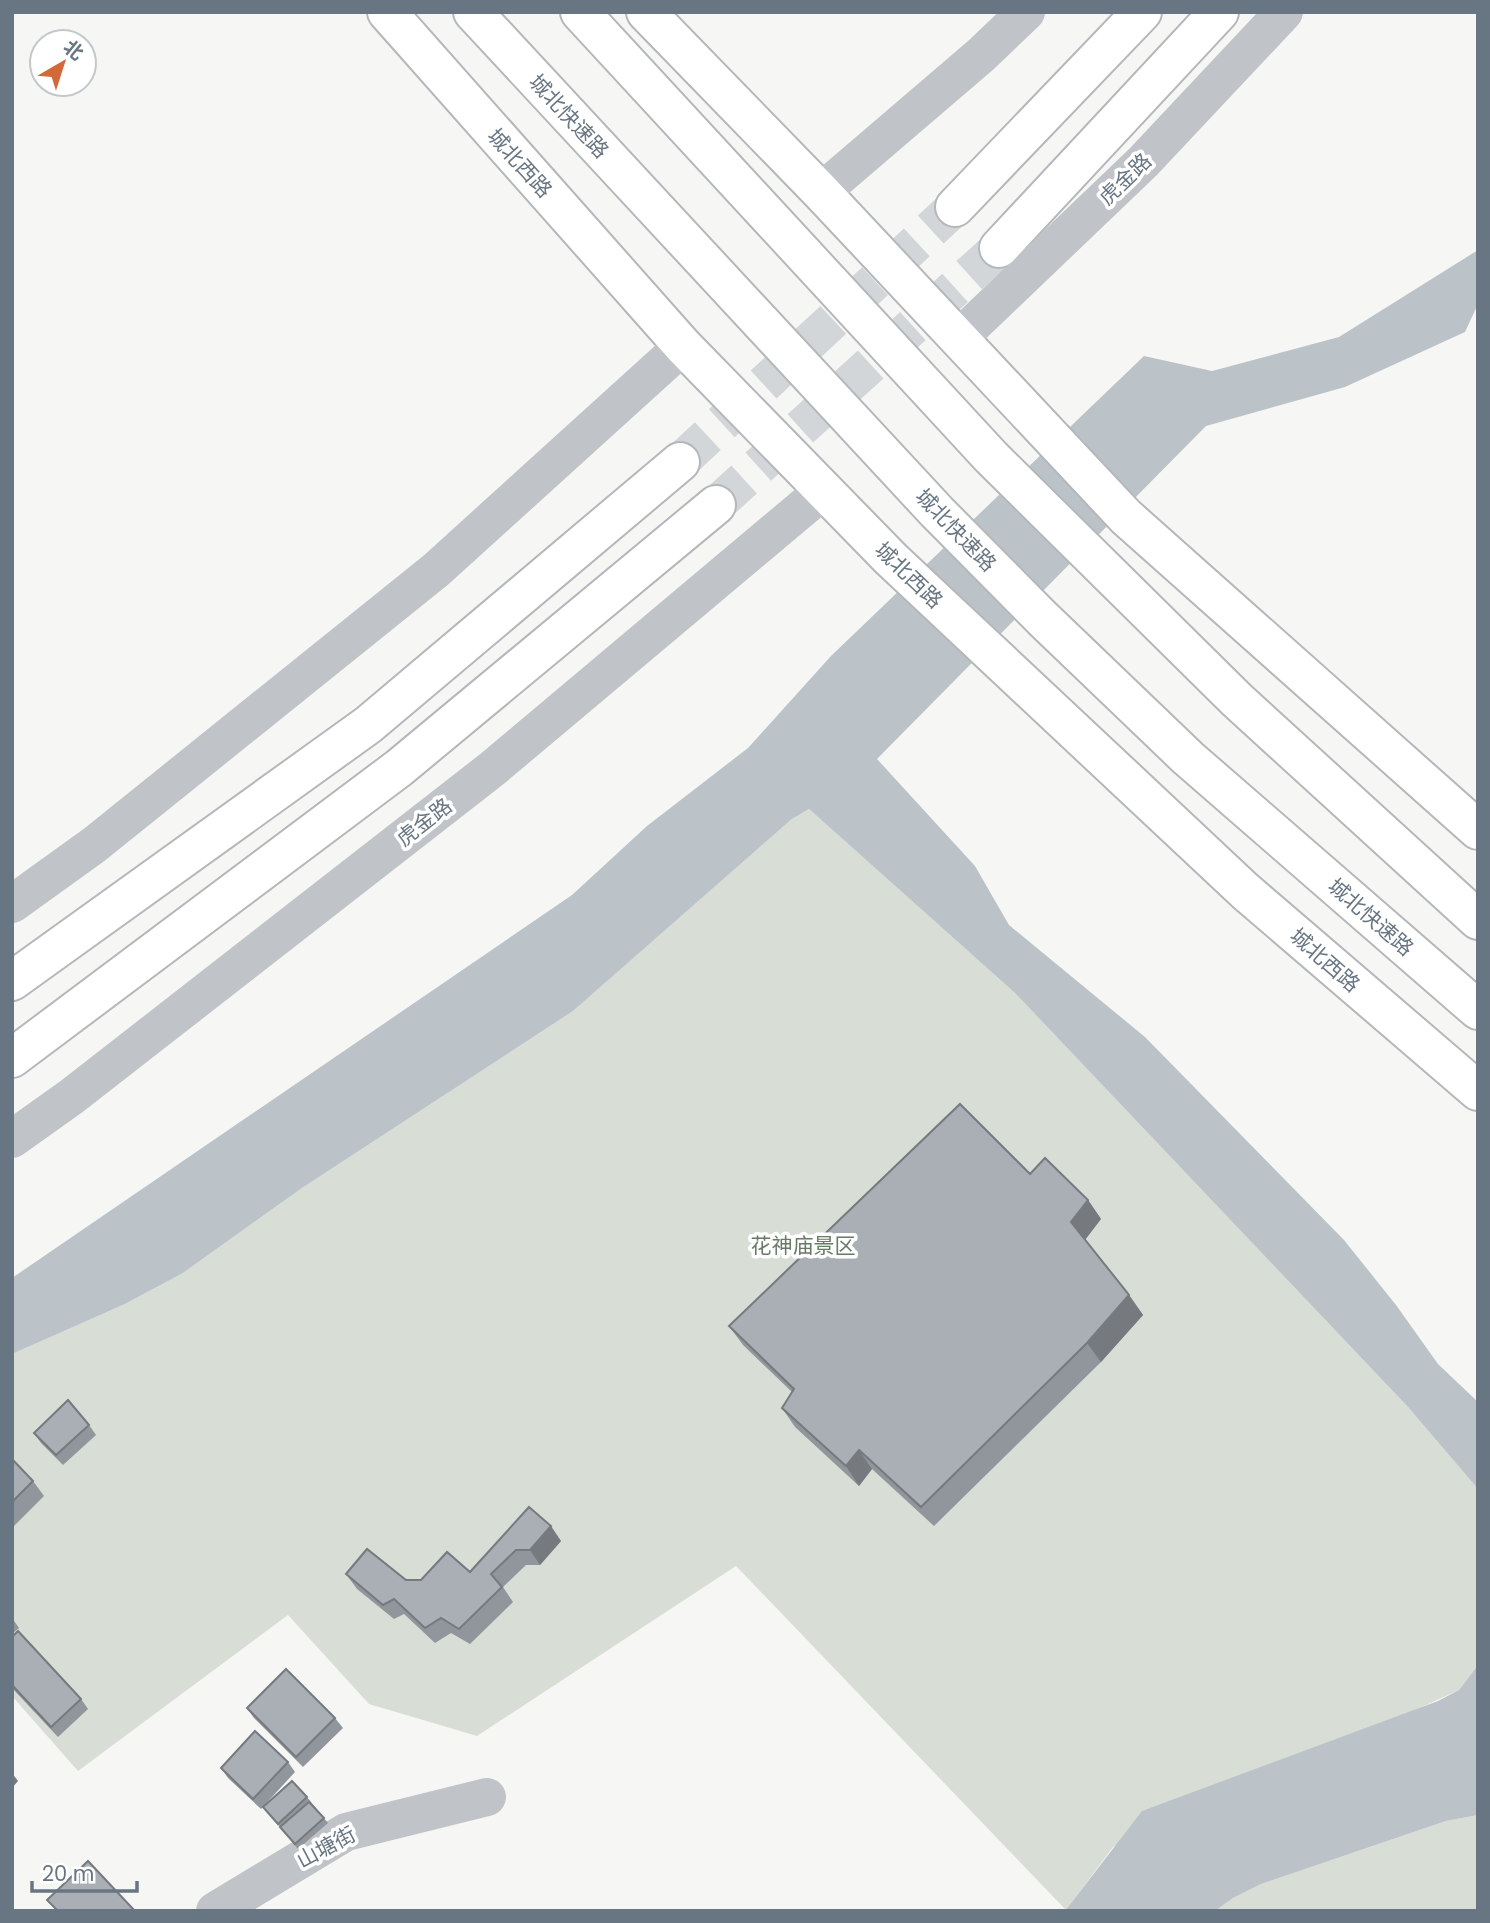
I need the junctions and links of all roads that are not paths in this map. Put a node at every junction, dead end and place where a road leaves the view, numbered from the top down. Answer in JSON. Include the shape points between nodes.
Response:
{"nodes":[{"id":1,"x":387,"y":12,"type":"edge"},
{"id":2,"x":473,"y":12,"type":"edge"},
{"id":3,"x":580,"y":12,"type":"edge"},
{"id":4,"x":646,"y":12,"type":"edge"},
{"id":5,"x":1026,"y":12,"type":"edge"},
{"id":6,"x":1142,"y":12,"type":"edge"},
{"id":7,"x":1219,"y":12,"type":"edge"},
{"id":8,"x":1284,"y":12,"type":"edge"},
{"id":9,"x":821,"y":192,"type":"junction"},
{"id":10,"x":955,"y":207,"type":"tunnel mouth"},
{"id":11,"x":999,"y":248,"type":"tunnel mouth"},
{"id":12,"x":959,"y":338,"type":"junction"},
{"id":13,"x":683,"y":346,"type":"junction"},
{"id":14,"x":680,"y":462,"type":"tunnel mouth"},
{"id":15,"x":824,"y":489,"type":"junction"},
{"id":16,"x":716,"y":505,"type":"tunnel mouth"},
{"id":17,"x":1478,"y":830,"type":"edge"},
{"id":18,"x":12,"y":904,"type":"edge"},
{"id":19,"x":1478,"y":920,"type":"edge"},
{"id":20,"x":12,"y":981,"type":"edge"},
{"id":21,"x":1478,"y":1010,"type":"edge"},
{"id":22,"x":12,"y":1058,"type":"edge"},
{"id":23,"x":1478,"y":1091,"type":"edge"},
{"id":24,"x":12,"y":1139,"type":"edge"},
{"id":25,"x":488,"y":1797,"type":"dead end"},
{"id":26,"x":215,"y":1911,"type":"edge"}],
"edges":[{"from":1,"to":13,"type":"main road","name":"城北西路"},
{"from":2,"to":21,"type":"main road","name":"城北快速路","via":[[937,512],[1043,619],[1188,758]]},
{"from":3,"to":19,"type":"main road","via":[[991,457],[1237,700]]},
{"from":4,"to":9,"type":"main road"},
{"from":5,"to":9,"type":"street"},
{"from":6,"to":10,"type":"main road"},
{"from":7,"to":11,"type":"main road","name":"虎金路"},
{"from":8,"to":12,"type":"street","name":"虎金路","via":[[1143,162]]},
{"from":9,"to":12,"type":"main road"},
{"from":12,"to":17,"type":"main road","via":[[1126,517]]},
{"from":13,"to":15,"type":"main road","name":"城北西路"},
{"from":13,"to":18,"type":"street","via":[[436,570],[94,845]]},
{"from":14,"to":20,"type":"main road","via":[[368,725]]},
{"from":15,"to":23,"type":"main road","name":"城北西路","via":[[891,559],[1245,891]]},
{"from":15,"to":24,"type":"street","name":"虎金路","via":[[492,769]]},
{"from":16,"to":22,"type":"main road","via":[[399,768]]},
{"from":25,"to":26,"type":"street","name":"山塘街","via":[[346,1832]]}]}
